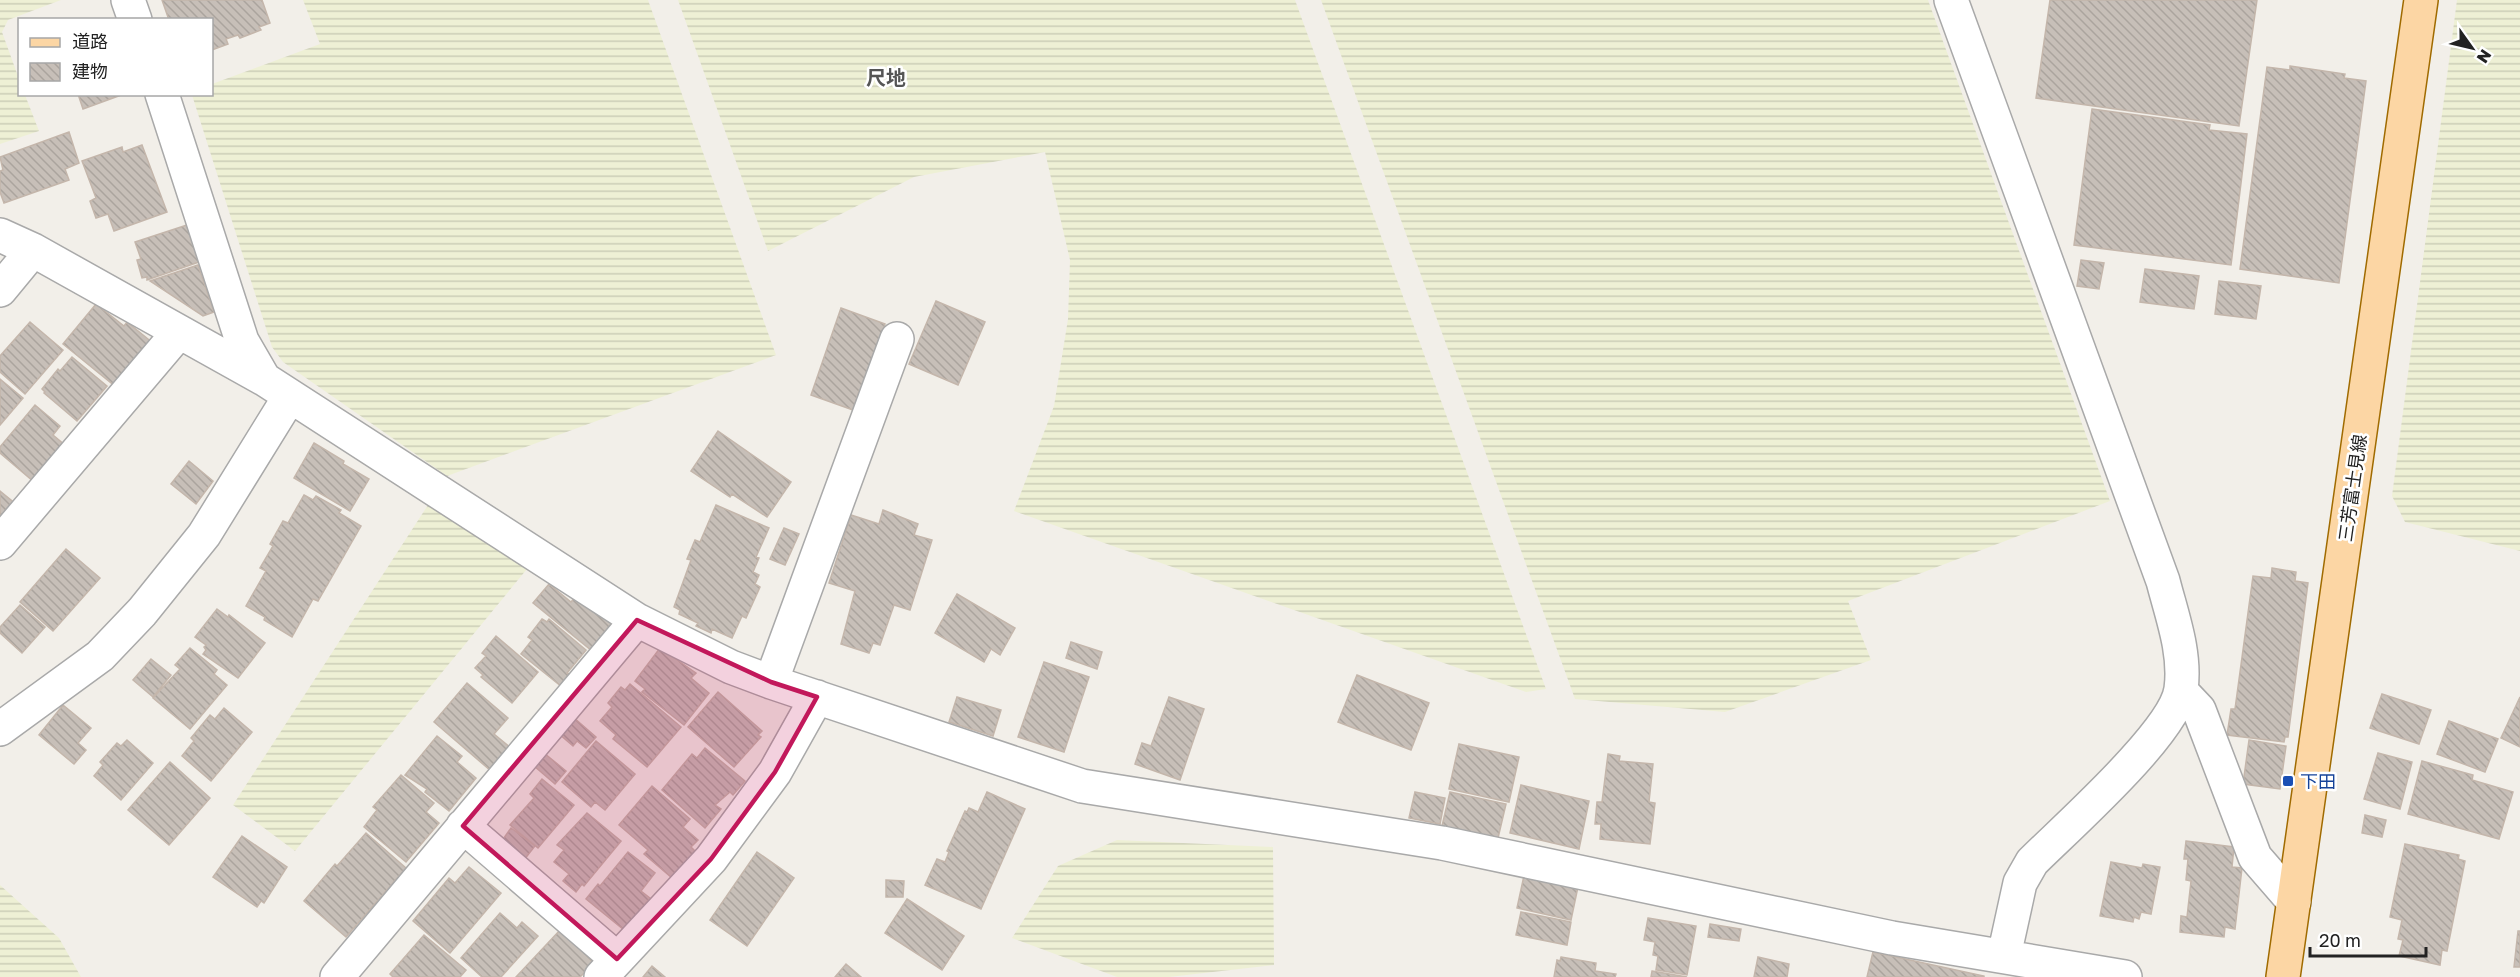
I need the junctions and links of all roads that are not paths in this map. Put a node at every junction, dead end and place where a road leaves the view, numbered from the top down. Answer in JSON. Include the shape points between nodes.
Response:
{"nodes":[{"id":1,"x":128,"y":0,"type":"edge"},
{"id":2,"x":1951,"y":0,"type":"edge"},
{"id":3,"x":2421,"y":0,"type":"edge"},
{"id":4,"x":134,"y":18,"type":"edge"},
{"id":5,"x":163,"y":96,"type":"edge"},
{"id":6,"x":0,"y":235,"type":"edge"},
{"id":7,"x":33,"y":250,"type":"junction"},
{"id":8,"x":0,"y":290,"type":"edge"},
{"id":9,"x":179,"y":332,"type":"junction"},
{"id":10,"x":897,"y":339,"type":"dead end"},
{"id":11,"x":277,"y":388,"type":"junction"},
{"id":12,"x":0,"y":543,"type":"edge"},
{"id":13,"x":637,"y":620,"type":"junction"},
{"id":14,"x":771,"y":682,"type":"junction"},
{"id":15,"x":2181,"y":691,"type":"junction"},
{"id":16,"x":817,"y":698,"type":"junction"},
{"id":17,"x":0,"y":729,"type":"edge"},
{"id":18,"x":463,"y":826,"type":"junction"},
{"id":19,"x":2294,"y":902,"type":"junction"},
{"id":20,"x":2004,"y":956,"type":"junction"},
{"id":21,"x":609,"y":968,"type":"edge"},
{"id":22,"x":337,"y":977,"type":"edge"},
{"id":23,"x":2125,"y":977,"type":"edge"},
{"id":24,"x":2283,"y":977,"type":"edge"}],
"edges":[{"from":1,"to":4,"type":"street"},
{"from":2,"to":15,"type":"street","via":[[2163,581],[2182,658]]},
{"from":3,"to":19,"type":"main road","name":"三芳富士見線"},
{"from":5,"to":11,"type":"street","via":[[242,341]]},
{"from":6,"to":7,"type":"street"},
{"from":7,"to":8,"type":"street"},
{"from":7,"to":9,"type":"street"},
{"from":9,"to":11,"type":"street"},
{"from":9,"to":12,"type":"street"},
{"from":10,"to":14,"type":"street"},
{"from":11,"to":13,"type":"street"},
{"from":11,"to":17,"type":"street","via":[[204,535],[142,612],[99,656]]},
{"from":13,"to":14,"type":"street","via":[[731,667]]},
{"from":13,"to":18,"type":"street"},
{"from":14,"to":16,"type":"street"},
{"from":15,"to":19,"type":"street","via":[[2199,710],[2255,857]]},
{"from":15,"to":20,"type":"street","via":[[2169,719],[2149,744],[2032,862],[2020,883]]},
{"from":16,"to":20,"type":"street","via":[[1082,786],[1442,843],[1892,938]]},
{"from":16,"to":21,"type":"street","via":[[775,772],[711,859]]},
{"from":18,"to":21,"type":"street"},
{"from":18,"to":22,"type":"street"},
{"from":19,"to":24,"type":"main road","name":"三芳富士見線"},
{"from":20,"to":23,"type":"street"}]}
